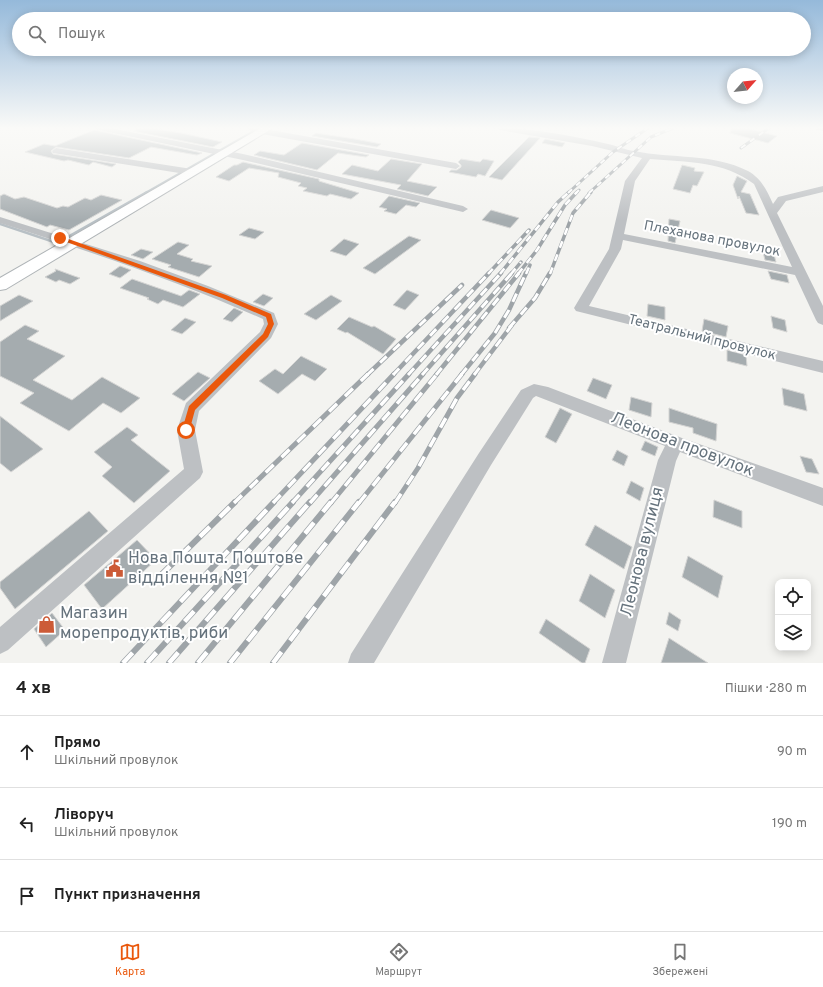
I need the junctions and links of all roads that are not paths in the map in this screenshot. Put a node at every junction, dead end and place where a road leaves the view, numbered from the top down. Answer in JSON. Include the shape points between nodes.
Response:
{"nodes":[{"id":1,"x":107,"y":159,"type":"edge"},
{"id":2,"x":215,"y":159,"type":"edge"},
{"id":3,"x":252,"y":159,"type":"edge"},
{"id":4,"x":418,"y":159,"type":"edge"},
{"id":5,"x":645,"y":159,"type":"edge"},
{"id":6,"x":680,"y":159,"type":"edge"},
{"id":7,"x":456,"y":166,"type":"dead end"},
{"id":8,"x":192,"y":172,"type":"junction"},
{"id":9,"x":823,"y":189,"type":"edge"},
{"id":10,"x":463,"y":208,"type":"dead end"},
{"id":11,"x":773,"y":212,"type":"junction"},
{"id":12,"x":0,"y":220,"type":"edge"},
{"id":13,"x":618,"y":236,"type":"junction"},
{"id":14,"x":73,"y":242,"type":"junction"},
{"id":15,"x":801,"y":272,"type":"junction"},
{"id":16,"x":0,"y":285,"type":"edge"},
{"id":17,"x":823,"y":320,"type":"edge"},
{"id":18,"x":823,"y":368,"type":"edge"},
{"id":19,"x":676,"y":443,"type":"junction"},
{"id":20,"x":823,"y":497,"type":"edge"},
{"id":21,"x":0,"y":642,"type":"edge"},
{"id":22,"x":360,"y":663,"type":"edge"},
{"id":23,"x":614,"y":663,"type":"edge"}],
"edges":[{"from":1,"to":8,"type":"street"},
{"from":2,"to":8,"type":"main road"},
{"from":3,"to":10,"type":"street"},
{"from":4,"to":7,"type":"street"},
{"from":5,"to":13,"type":"street","via":[[630,181]]},
{"from":6,"to":11,"type":"street","via":[[712,163],[750,175],[758,183]]},
{"from":8,"to":14,"type":"main road"},
{"from":9,"to":11,"type":"street","via":[[782,199]]},
{"from":11,"to":15,"type":"street"},
{"from":12,"to":14,"type":"street"},
{"from":13,"to":15,"type":"street","name":"Плеханова провулок"},
{"from":13,"to":18,"type":"street","name":"Театральний провулок","via":[[615,249],[581,308]]},
{"from":14,"to":16,"type":"main road"},
{"from":14,"to":21,"type":"street","via":[[224,296],[269,316],[271,324],[266,335],[192,408],[186,430],[194,472]]},
{"from":15,"to":17,"type":"street"},
{"from":19,"to":20,"type":"street","name":"Леонова провулок"},
{"from":19,"to":22,"type":"street","name":"Леонова провулок","via":[[542,391],[534,390],[527,394]]},
{"from":19,"to":23,"type":"street","name":"Леонова вулиця","via":[[667,460]]}]}
